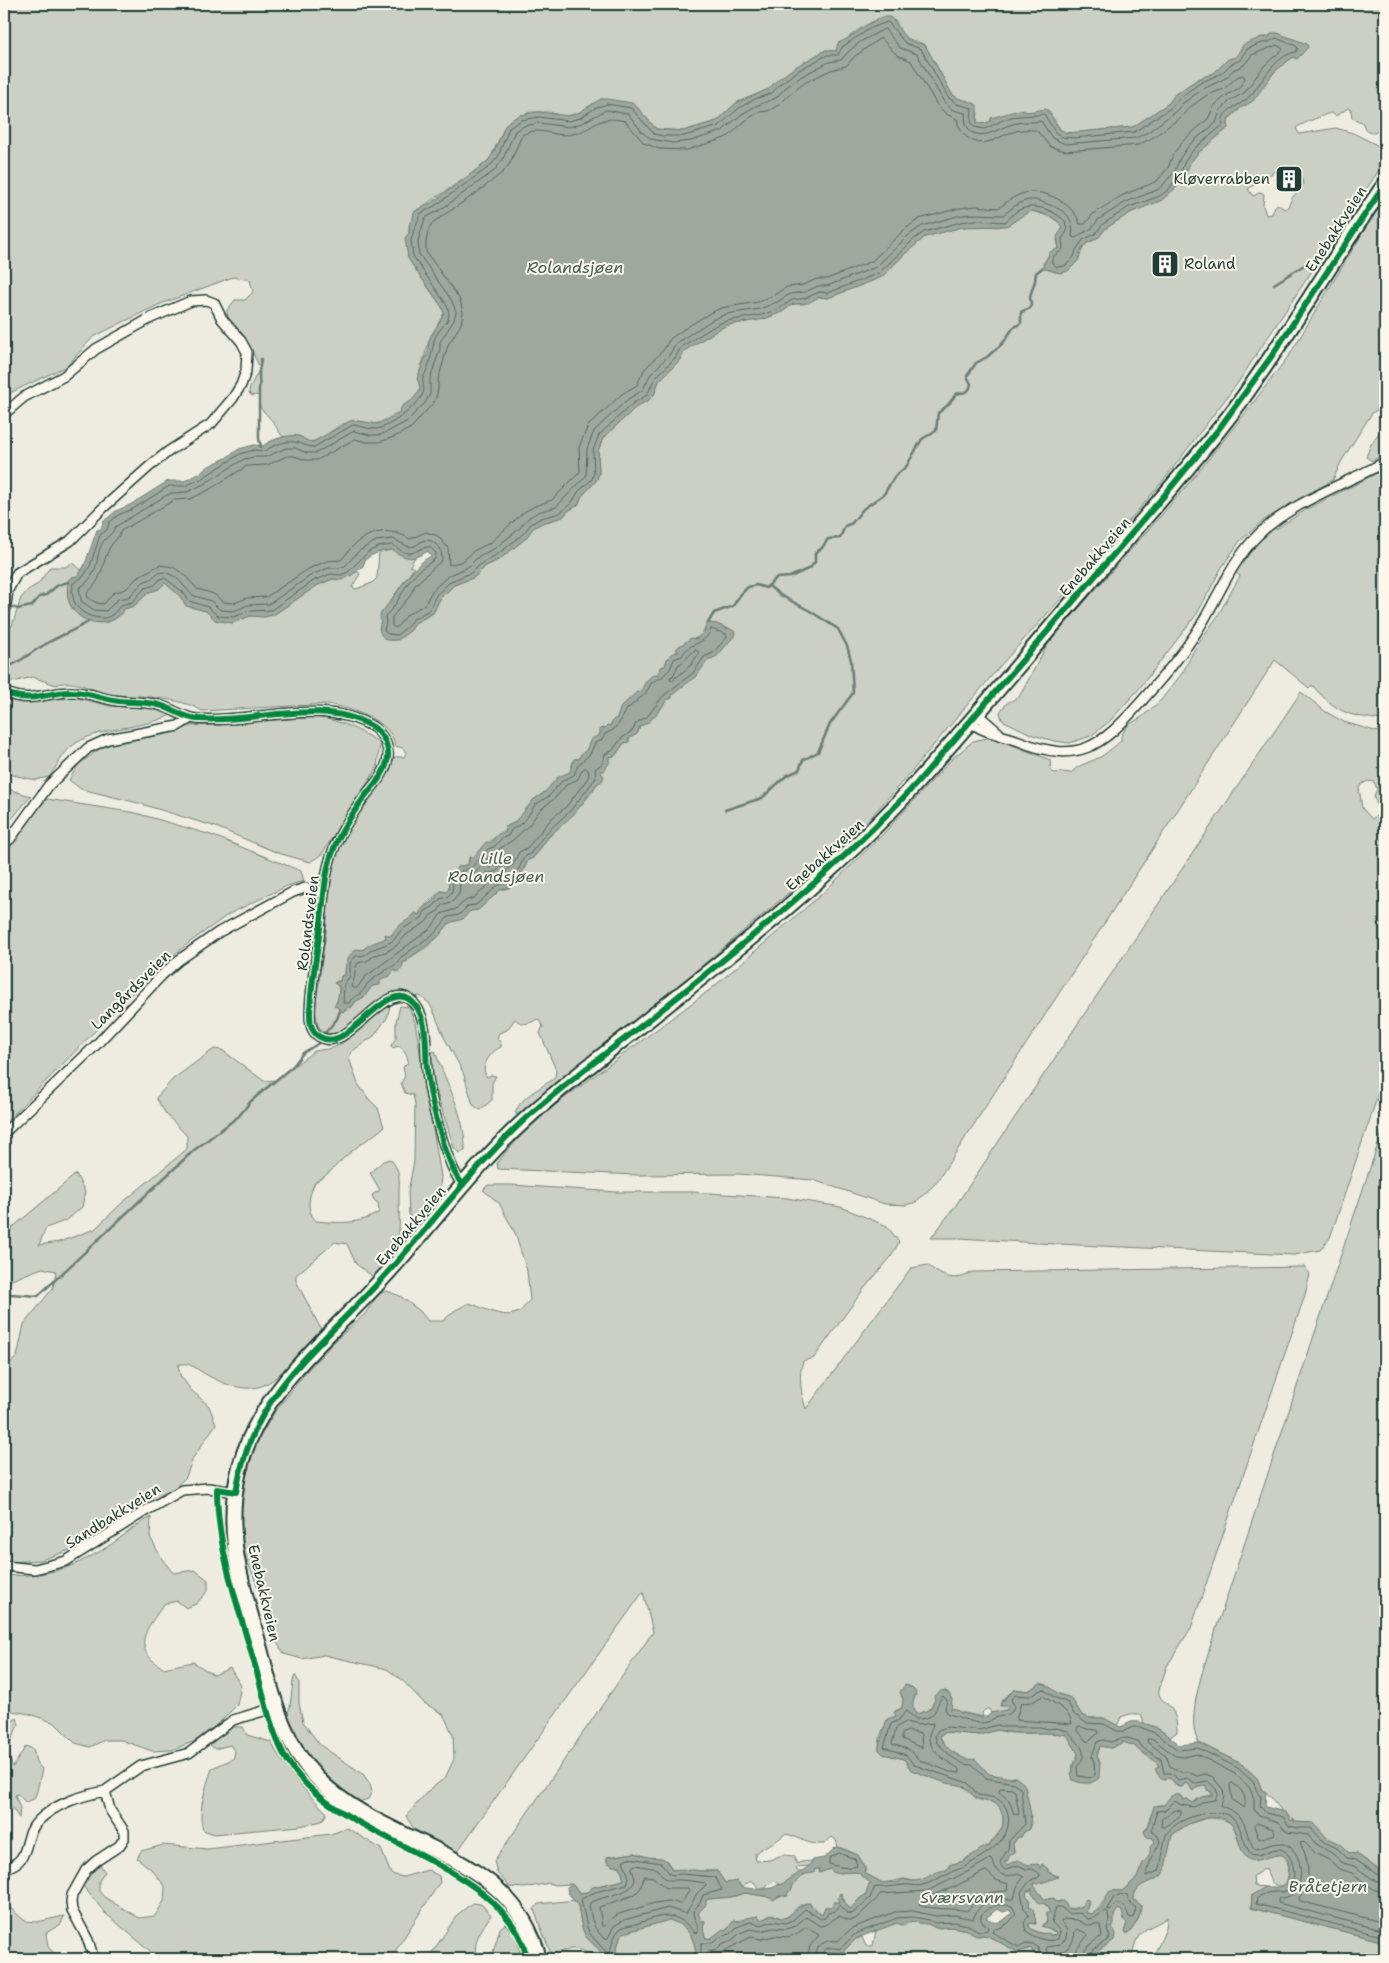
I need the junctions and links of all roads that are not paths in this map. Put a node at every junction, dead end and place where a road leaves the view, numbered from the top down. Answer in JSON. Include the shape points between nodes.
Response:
{"nodes":[{"id":1,"x":1385,"y":184,"type":"edge"},
{"id":2,"x":4,"y":414,"type":"edge"},
{"id":3,"x":1385,"y":462,"type":"edge"},
{"id":4,"x":6,"y":589,"type":"edge"},
{"id":5,"x":4,"y":618,"type":"edge"},
{"id":6,"x":4,"y":692,"type":"edge"},
{"id":7,"x":191,"y":718,"type":"junction"},
{"id":8,"x":974,"y":718,"type":"junction"},
{"id":9,"x":4,"y":844,"type":"edge"},
{"id":10,"x":324,"y":892,"type":"junction"},
{"id":11,"x":4,"y":1133,"type":"edge"},
{"id":12,"x":462,"y":1185,"type":"junction"},
{"id":13,"x":236,"y":1492,"type":"junction"},
{"id":14,"x":4,"y":1566,"type":"edge"},
{"id":15,"x":277,"y":1707,"type":"junction"},
{"id":16,"x":105,"y":1791,"type":"junction"},
{"id":17,"x":4,"y":1868,"type":"edge"},
{"id":18,"x":94,"y":1959,"type":"edge"},
{"id":19,"x":539,"y":1959,"type":"edge"}],
"edges":[{"from":1,"to":8,"type":"main road","name":"Enebakkveien","via":[[1235,408]]},
{"from":2,"to":4,"type":"street","via":[[24,397],[64,376],[103,344],[191,301],[214,303],[246,352],[246,371],[241,385],[216,420],[150,466],[70,542],[22,569]]},
{"from":3,"to":8,"type":"street","via":[[1288,513],[1258,535],[1236,562],[1184,649],[1108,736],[1084,749],[1060,752],[1035,747],[999,733]]},
{"from":4,"to":5,"type":"street"},
{"from":6,"to":7,"type":"street","name":"Rolandsveien","via":[[32,698],[78,692],[116,701],[160,705]]},
{"from":7,"to":9,"type":"street","via":[[178,726],[108,739],[88,748],[49,785]]},
{"from":7,"to":10,"type":"street","name":"Rolandsveien","via":[[319,713],[359,721],[381,734],[388,751],[386,765],[337,841],[328,863]]},
{"from":8,"to":12,"type":"main road","name":"Enebakkveien","via":[[851,851],[716,966],[526,1118]]},
{"from":10,"to":11,"type":"street","name":"Langårdsveien","via":[[305,888],[292,892],[187,953]]},
{"from":10,"to":12,"type":"street","name":"Rolandsveien","via":[[310,1015],[313,1030],[325,1039],[339,1038],[386,1001],[400,997],[411,1001],[418,1009],[424,1027],[427,1077],[432,1099],[452,1169]]},
{"from":12,"to":13,"type":"main road","name":"Enebakkveien","via":[[390,1270],[280,1386],[250,1438]]},
{"from":13,"to":14,"type":"street","name":"Sandbakkveien","via":[[208,1488],[182,1490],[66,1561],[35,1569]]},
{"from":13,"to":15,"type":"main road","name":"Enebakkveien","via":[[234,1528],[239,1570]]},
{"from":15,"to":16,"type":"street","via":[[233,1720],[189,1753],[141,1766]]},
{"from":15,"to":19,"type":"main road","name":"Enebakkveien","via":[[292,1745],[326,1787],[358,1809],[472,1870],[496,1887],[525,1921]]},
{"from":16,"to":17,"type":"street","via":[[79,1796],[54,1809],[37,1822],[22,1858],[13,1866]]},
{"from":16,"to":18,"type":"street","via":[[110,1810],[124,1830],[124,1839],[86,1870],[71,1902]]}]}
